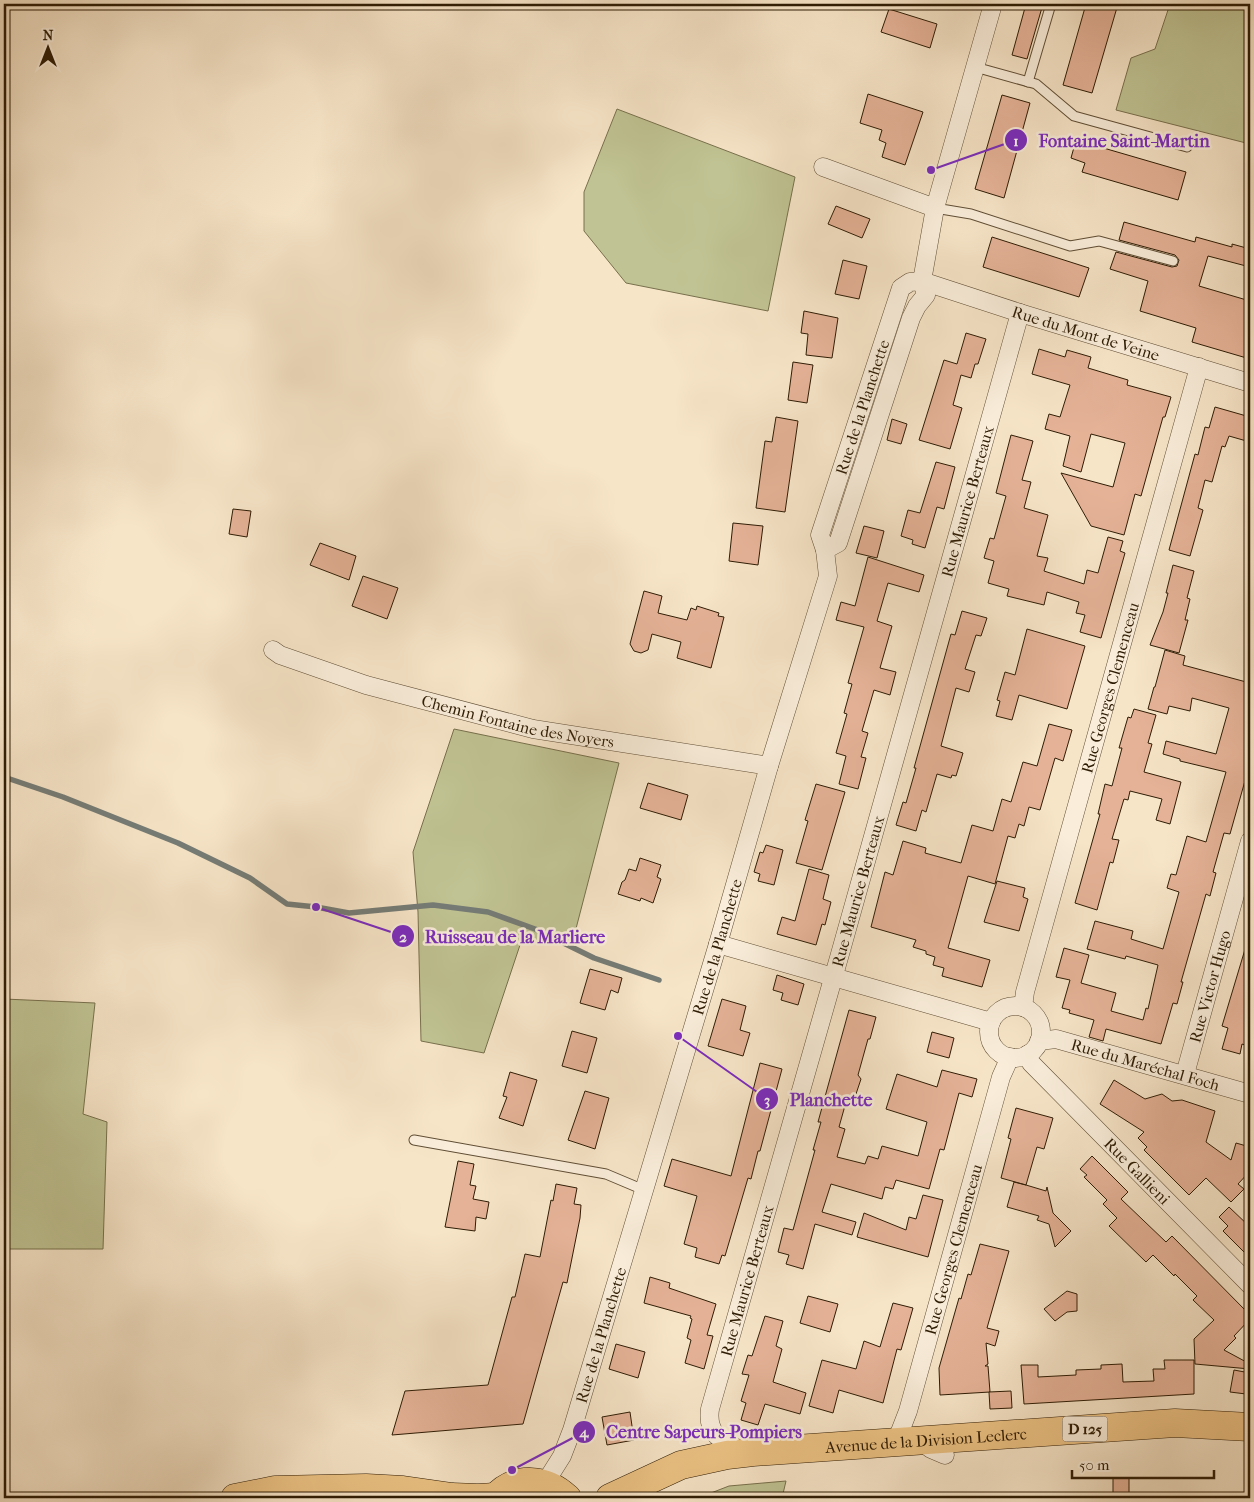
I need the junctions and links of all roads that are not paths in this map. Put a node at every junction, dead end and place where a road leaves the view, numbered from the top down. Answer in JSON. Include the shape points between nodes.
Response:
{"nodes":[{"id":1,"x":993,"y":4,"type":"edge"},
{"id":2,"x":1051,"y":4,"type":"edge"},
{"id":3,"x":975,"y":67,"type":"junction"},
{"id":4,"x":1028,"y":82,"type":"junction"},
{"id":5,"x":1187,"y":147,"type":"dead end"},
{"id":6,"x":824,"y":167,"type":"dead end"},
{"id":7,"x":935,"y":208,"type":"junction"},
{"id":8,"x":1173,"y":261,"type":"dead end"},
{"id":9,"x":922,"y":281,"type":"junction"},
{"id":10,"x":1020,"y":313,"type":"junction"},
{"id":11,"x":1199,"y":367,"type":"junction"},
{"id":12,"x":1250,"y":383,"type":"edge"},
{"id":13,"x":273,"y":650,"type":"dead end"},
{"id":14,"x":769,"y":766,"type":"junction"},
{"id":15,"x":1250,"y":841,"type":"edge"},
{"id":16,"x":718,"y":944,"type":"junction"},
{"id":17,"x":833,"y":977,"type":"junction"},
{"id":18,"x":1023,"y":1007,"type":"junction"},
{"id":19,"x":991,"y":1022,"type":"junction"},
{"id":20,"x":1034,"y":1048,"type":"junction"},
{"id":21,"x":1010,"y":1057,"type":"junction"},
{"id":22,"x":1185,"y":1074,"type":"junction"},
{"id":23,"x":1250,"y":1094,"type":"edge"},
{"id":24,"x":414,"y":1140,"type":"dead end"},
{"id":25,"x":644,"y":1190,"type":"junction"},
{"id":26,"x":1250,"y":1285,"type":"edge"},
{"id":27,"x":1250,"y":1427,"type":"edge"},
{"id":28,"x":907,"y":1441,"type":"junction"},
{"id":29,"x":1250,"y":1443,"type":"edge"},
{"id":30,"x":746,"y":1453,"type":"junction"},
{"id":31,"x":945,"y":1455,"type":"junction"},
{"id":32,"x":561,"y":1493,"type":"edge"},
{"id":33,"x":495,"y":1497,"type":"edge"},
{"id":34,"x":235,"y":1498,"type":"edge"},
{"id":35,"x":610,"y":1498,"type":"edge"},
{"id":36,"x":648,"y":1498,"type":"edge"}],
"edges":[{"from":1,"to":3,"type":"street"},
{"from":2,"to":4,"type":"lane"},
{"from":3,"to":4,"type":"lane"},
{"from":3,"to":7,"type":"street"},
{"from":4,"to":5,"type":"lane","via":[[1036,84],[1074,116]]},
{"from":6,"to":7,"type":"street"},
{"from":7,"to":8,"type":"lane","via":[[971,214],[1070,246],[1099,241]]},
{"from":7,"to":9,"type":"street"},
{"from":9,"to":10,"type":"street","name":"Rue du Mont de Veine"},
{"from":9,"to":14,"type":"street","name":"Rue de la Planchette","via":[[910,282],[900,288],[820,535],[828,576]]},
{"from":10,"to":11,"type":"street","name":"Rue du Mont de Veine"},
{"from":10,"to":17,"type":"street","name":"Rue Maurice Berteaux"},
{"from":11,"to":12,"type":"street","name":"Rue du Mont de Veine"},
{"from":11,"to":18,"type":"street","name":"Rue Georges Clemenceau"},
{"from":13,"to":14,"type":"street","name":"Chemin Fontaine des Noyers","via":[[366,685],[533,729]]},
{"from":14,"to":16,"type":"street","name":"Rue de la Planchette"},
{"from":15,"to":22,"type":"street","name":"Rue Victor Hugo"},
{"from":16,"to":17,"type":"street"},
{"from":16,"to":25,"type":"street","name":"Rue de la Planchette"},
{"from":17,"to":19,"type":"street"},
{"from":17,"to":30,"type":"street","name":"Rue Maurice Berteaux","via":[[710,1409],[714,1433]]},
{"from":18,"to":19,"type":"street","via":[[1001,1010]]},
{"from":18,"to":20,"type":"street","via":[[1031,1011],[1040,1025]]},
{"from":19,"to":21,"type":"street","via":[[992,1044]]},
{"from":20,"to":21,"type":"street","via":[[1022,1056]]},
{"from":20,"to":22,"type":"street","name":"Rue du Maréchal Foch","via":[[1056,1039]]},
{"from":20,"to":26,"type":"street","name":"Rue Gallieni","via":[[1031,1063]]},
{"from":21,"to":28,"type":"street","name":"Rue Georges Clemenceau","via":[[1001,1077],[908,1411],[910,1427]]},
{"from":22,"to":23,"type":"street","name":"Rue du Maréchal Foch"},
{"from":24,"to":25,"type":"lane","via":[[606,1174]]},
{"from":25,"to":32,"type":"street","name":"Rue de la Planchette","via":[[562,1456]]},
{"from":27,"to":28,"type":"main road","name":"Avenue de la Division Leclerc","number":"D 125","via":[[1175,1424]]},
{"from":28,"to":30,"type":"main road","name":"Avenue de la Division Leclerc","number":"D 125"},
{"from":28,"to":31,"type":"street"},
{"from":29,"to":31,"type":"main road","name":"Avenue de la Division Leclerc","number":"D 125","via":[[1181,1440]]},
{"from":30,"to":35,"type":"main road","name":"Avenue de la Division Leclerc","number":"D 125","via":[[681,1465]]},
{"from":31,"to":36,"type":"main road","name":"Avenue de la Division Leclerc","number":"D 125","via":[[726,1471]]},
{"from":32,"to":33,"type":"main road","via":[[523,1482],[512,1485]]},
{"from":33,"to":34,"type":"main road","via":[[452,1497],[366,1488],[275,1490]]}]}
